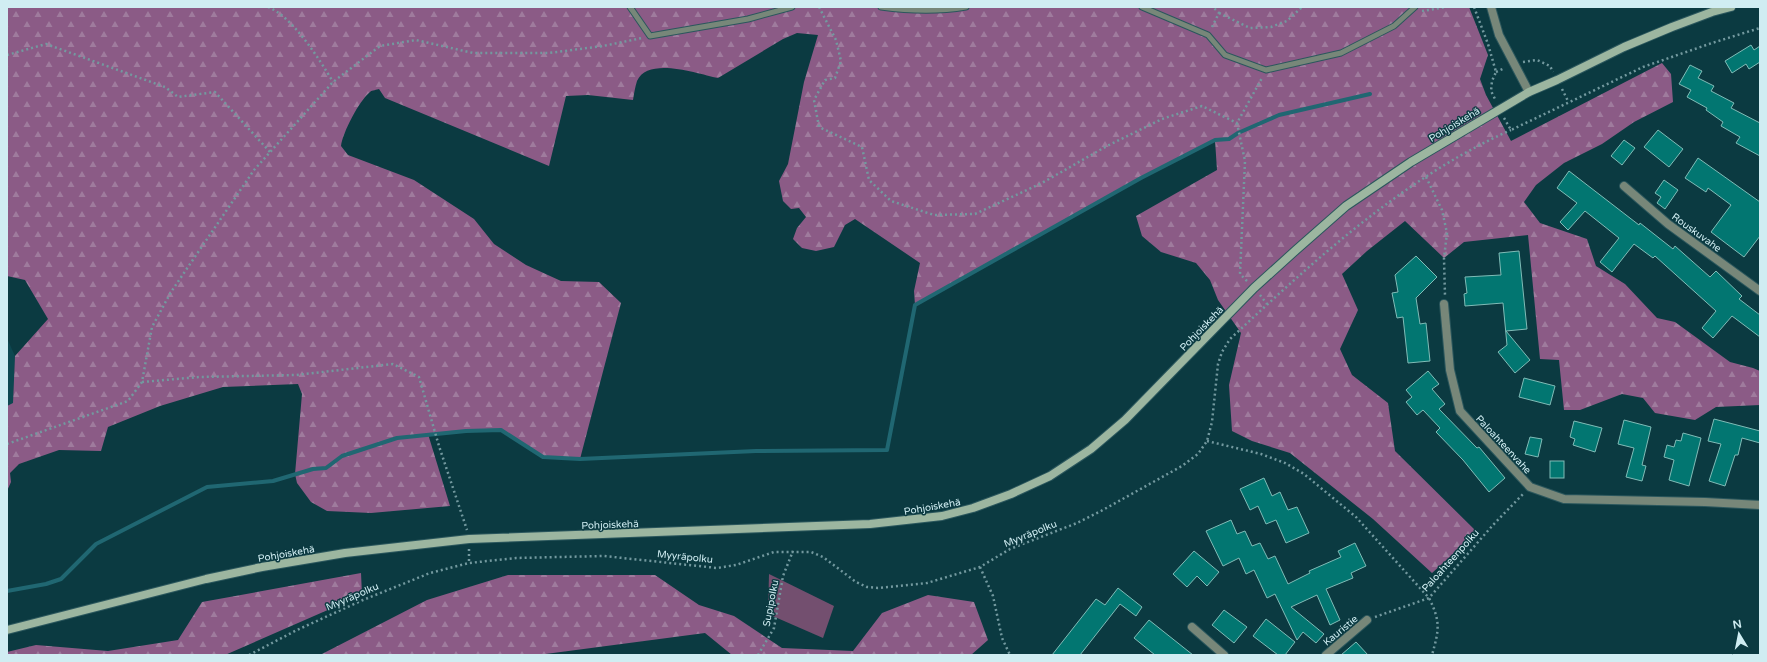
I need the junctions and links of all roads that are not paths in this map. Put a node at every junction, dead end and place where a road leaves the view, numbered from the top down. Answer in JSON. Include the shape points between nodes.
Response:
{"nodes":[{"id":1,"x":630,"y":7,"type":"edge"},
{"id":2,"x":792,"y":7,"type":"edge"},
{"id":3,"x":881,"y":7,"type":"edge"},
{"id":4,"x":966,"y":7,"type":"edge"},
{"id":5,"x":1142,"y":7,"type":"edge"},
{"id":6,"x":1415,"y":7,"type":"edge"},
{"id":7,"x":1491,"y":7,"type":"edge"},
{"id":8,"x":1732,"y":7,"type":"edge"},
{"id":9,"x":1529,"y":92,"type":"junction"},
{"id":10,"x":1624,"y":186,"type":"dead end"},
{"id":11,"x":1760,"y":291,"type":"edge"},
{"id":12,"x":1444,"y":304,"type":"road end"},
{"id":13,"x":1760,"y":505,"type":"edge"},
{"id":14,"x":1367,"y":620,"type":"road end"},
{"id":15,"x":1192,"y":628,"type":"dead end"},
{"id":16,"x":7,"y":630,"type":"edge"},
{"id":17,"x":1224,"y":655,"type":"edge"},
{"id":18,"x":1326,"y":655,"type":"edge"}],
"edges":[{"from":1,"to":2,"type":"lane","via":[[650,36],[748,19]]},
{"from":3,"to":4,"type":"lane","via":[[942,11]]},
{"from":5,"to":6,"type":"lane","via":[[1208,35],[1225,55],[1266,70],[1341,52],[1394,26]]},
{"from":7,"to":9,"type":"street","via":[[1499,35]]},
{"from":8,"to":9,"type":"main road","name":"Pohjoiskehä","via":[[1712,12],[1624,47]]},
{"from":9,"to":16,"type":"main road","name":"Pohjoiskehä","via":[[1411,162],[1346,206],[1254,288],[1125,420],[1091,449],[1050,476],[974,508],[942,516],[870,524],[469,539],[345,553],[262,567],[152,592]]},
{"from":10,"to":11,"type":"street","name":"Rouskuvahe","via":[[1668,224]]},
{"from":12,"to":13,"type":"street","name":"Paloahteenvahe","via":[[1450,370],[1460,411],[1530,487],[1564,499]]},
{"from":14,"to":18,"type":"street","name":"Kauristie"},
{"from":15,"to":17,"type":"street"}]}
